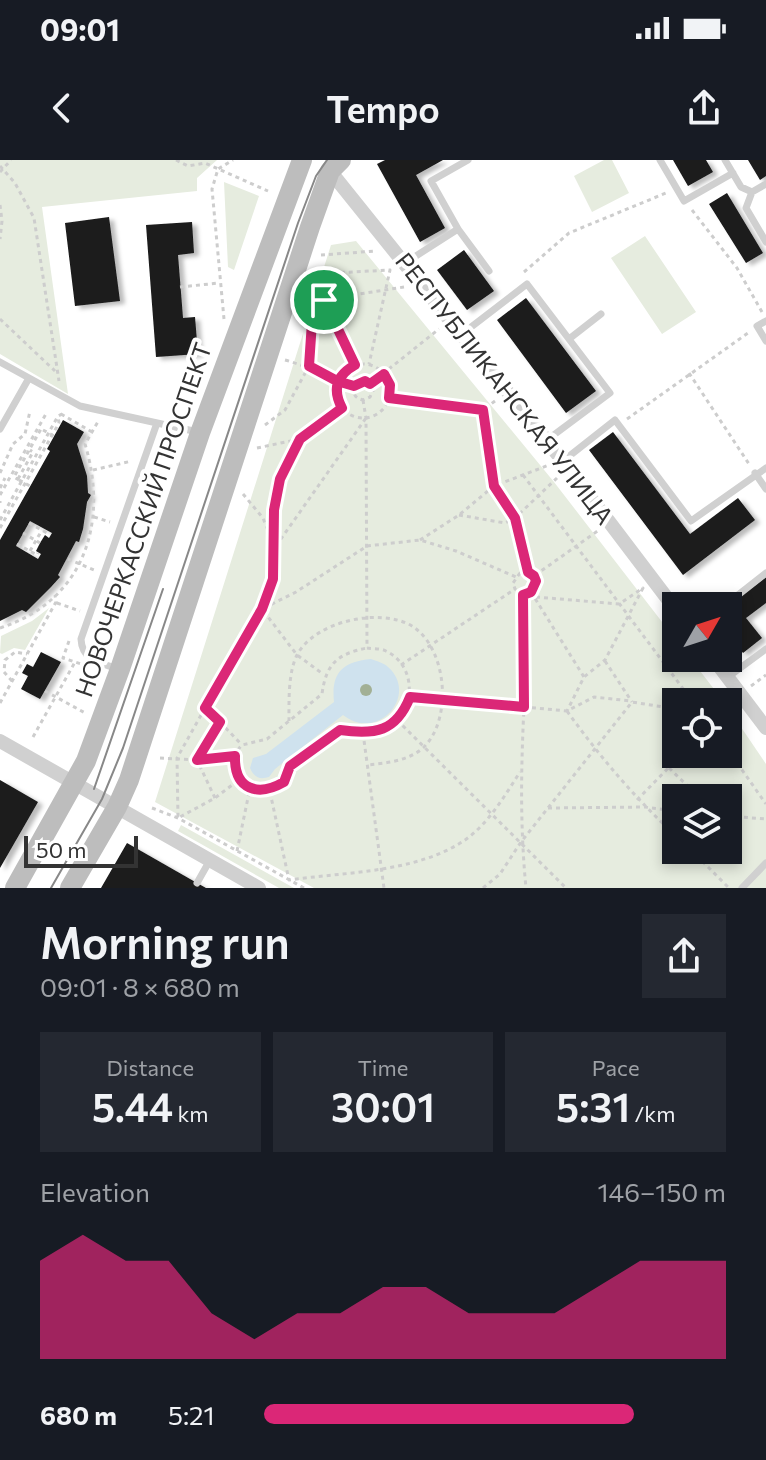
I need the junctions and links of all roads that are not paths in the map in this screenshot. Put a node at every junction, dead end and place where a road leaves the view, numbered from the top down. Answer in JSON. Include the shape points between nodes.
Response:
{"nodes":[{"id":1,"x":302,"y":160,"type":"edge"},
{"id":2,"x":468,"y":160,"type":"edge"},
{"id":3,"x":660,"y":160,"type":"edge"},
{"id":4,"x":725,"y":160,"type":"edge"},
{"id":5,"x":335,"y":165,"type":"edge"},
{"id":6,"x":733,"y":173,"type":"junction"},
{"id":7,"x":766,"y":184,"type":"edge"},
{"id":8,"x":752,"y":192,"type":"junction"},
{"id":9,"x":458,"y":229,"type":"junction"},
{"id":10,"x":766,"y":242,"type":"edge"},
{"id":11,"x":405,"y":263,"type":"junction"},
{"id":12,"x":489,"y":271,"type":"dead end"},
{"id":13,"x":601,"y":314,"type":"dead end"},
{"id":14,"x":766,"y":321,"type":"edge"},
{"id":15,"x":462,"y":334,"type":"junction"},
{"id":16,"x":569,"y":339,"type":"junction"},
{"id":17,"x":766,"y":341,"type":"edge"},
{"id":18,"x":0,"y":362,"type":"edge"},
{"id":19,"x":29,"y":378,"type":"junction"},
{"id":20,"x":157,"y":423,"type":"junction"},
{"id":21,"x":0,"y":429,"type":"edge"},
{"id":22,"x":200,"y":433,"type":"junction"},
{"id":23,"x":547,"y":440,"type":"junction"},
{"id":24,"x":556,"y":463,"type":"junction"},
{"id":25,"x":766,"y":468,"type":"edge"},
{"id":26,"x":755,"y":473,"type":"junction"},
{"id":27,"x":766,"y":489,"type":"edge"},
{"id":28,"x":766,"y":573,"type":"edge"},
{"id":29,"x":742,"y":592,"type":"edge"},
{"id":30,"x":662,"y":593,"type":"edge"},
{"id":31,"x":766,"y":649,"type":"edge"},
{"id":32,"x":120,"y":669,"type":"junction"},
{"id":33,"x":724,"y":672,"type":"edge"},
{"id":34,"x":728,"y":677,"type":"junction"},
{"id":35,"x":766,"y":728,"type":"edge"},
{"id":36,"x":0,"y":741,"type":"edge"},
{"id":37,"x":75,"y":783,"type":"junction"},
{"id":38,"x":117,"y":807,"type":"junction"},
{"id":39,"x":210,"y":860,"type":"junction"},
{"id":40,"x":766,"y":863,"type":"edge"},
{"id":41,"x":197,"y":883,"type":"dead end"},
{"id":42,"x":15,"y":888,"type":"edge"},
{"id":43,"x":70,"y":888,"type":"edge"},
{"id":44,"x":259,"y":888,"type":"edge"},
{"id":45,"x":742,"y":888,"type":"edge"}],
"edges":[{"from":1,"to":22,"type":"main road","name":"НОВОЧЕРКАССКИЙ ПРОСПЕКТ"},
{"from":2,"to":9,"type":"lane","via":[[431,181]]},
{"from":3,"to":6,"type":"lane","via":[[684,201]]},
{"from":4,"to":6,"type":"lane"},
{"from":5,"to":11,"type":"street","name":"РЕСПУБЛИКАНСКАЯ УЛИЦА"},
{"from":5,"to":38,"type":"main road"},
{"from":6,"to":8,"type":"lane","via":[[741,187]]},
{"from":7,"to":8,"type":"lane"},
{"from":8,"to":10,"type":"lane","via":[[746,208]]},
{"from":9,"to":11,"type":"lane"},
{"from":9,"to":12,"type":"lane"},
{"from":11,"to":15,"type":"street","name":"РЕСПУБЛИКАНСКАЯ УЛИЦА"},
{"from":13,"to":16,"type":"lane"},
{"from":14,"to":17,"type":"lane","via":[[757,326]]},
{"from":15,"to":16,"type":"lane","via":[[527,284]]},
{"from":15,"to":23,"type":"street","name":"РЕСПУБЛИКАНСКАЯ УЛИЦА"},
{"from":16,"to":23,"type":"lane","via":[[610,393]]},
{"from":18,"to":19,"type":"lane"},
{"from":19,"to":20,"type":"lane","via":[[80,406]]},
{"from":19,"to":21,"type":"lane"},
{"from":20,"to":22,"type":"lane"},
{"from":20,"to":32,"type":"lane","via":[[81,639],[91,659]]},
{"from":22,"to":32,"type":"main road","name":"НОВОЧЕРКАССКИЙ ПРОСПЕКТ"},
{"from":23,"to":24,"type":"street","name":"РЕСПУБЛИКАНСКАЯ УЛИЦА"},
{"from":24,"to":26,"type":"lane","via":[[615,420],[691,521]]},
{"from":24,"to":30,"type":"street","name":"РЕСПУБЛИКАНСКАЯ УЛИЦА"},
{"from":25,"to":26,"type":"lane"},
{"from":26,"to":27,"type":"lane"},
{"from":28,"to":29,"type":"lane"},
{"from":31,"to":34,"type":"lane"},
{"from":32,"to":37,"type":"main road","name":"НОВОЧЕРКАССКИЙ ПРОСПЕКТ"},
{"from":33,"to":34,"type":"street"},
{"from":34,"to":35,"type":"street"},
{"from":36,"to":37,"type":"street"},
{"from":37,"to":38,"type":"street"},
{"from":37,"to":42,"type":"main road","name":"НОВОЧЕРКАССКИЙ ПРОСПЕКТ"},
{"from":38,"to":39,"type":"street"},
{"from":38,"to":43,"type":"main road"},
{"from":39,"to":41,"type":"lane"},
{"from":39,"to":44,"type":"street"},
{"from":40,"to":45,"type":"lane"}]}
